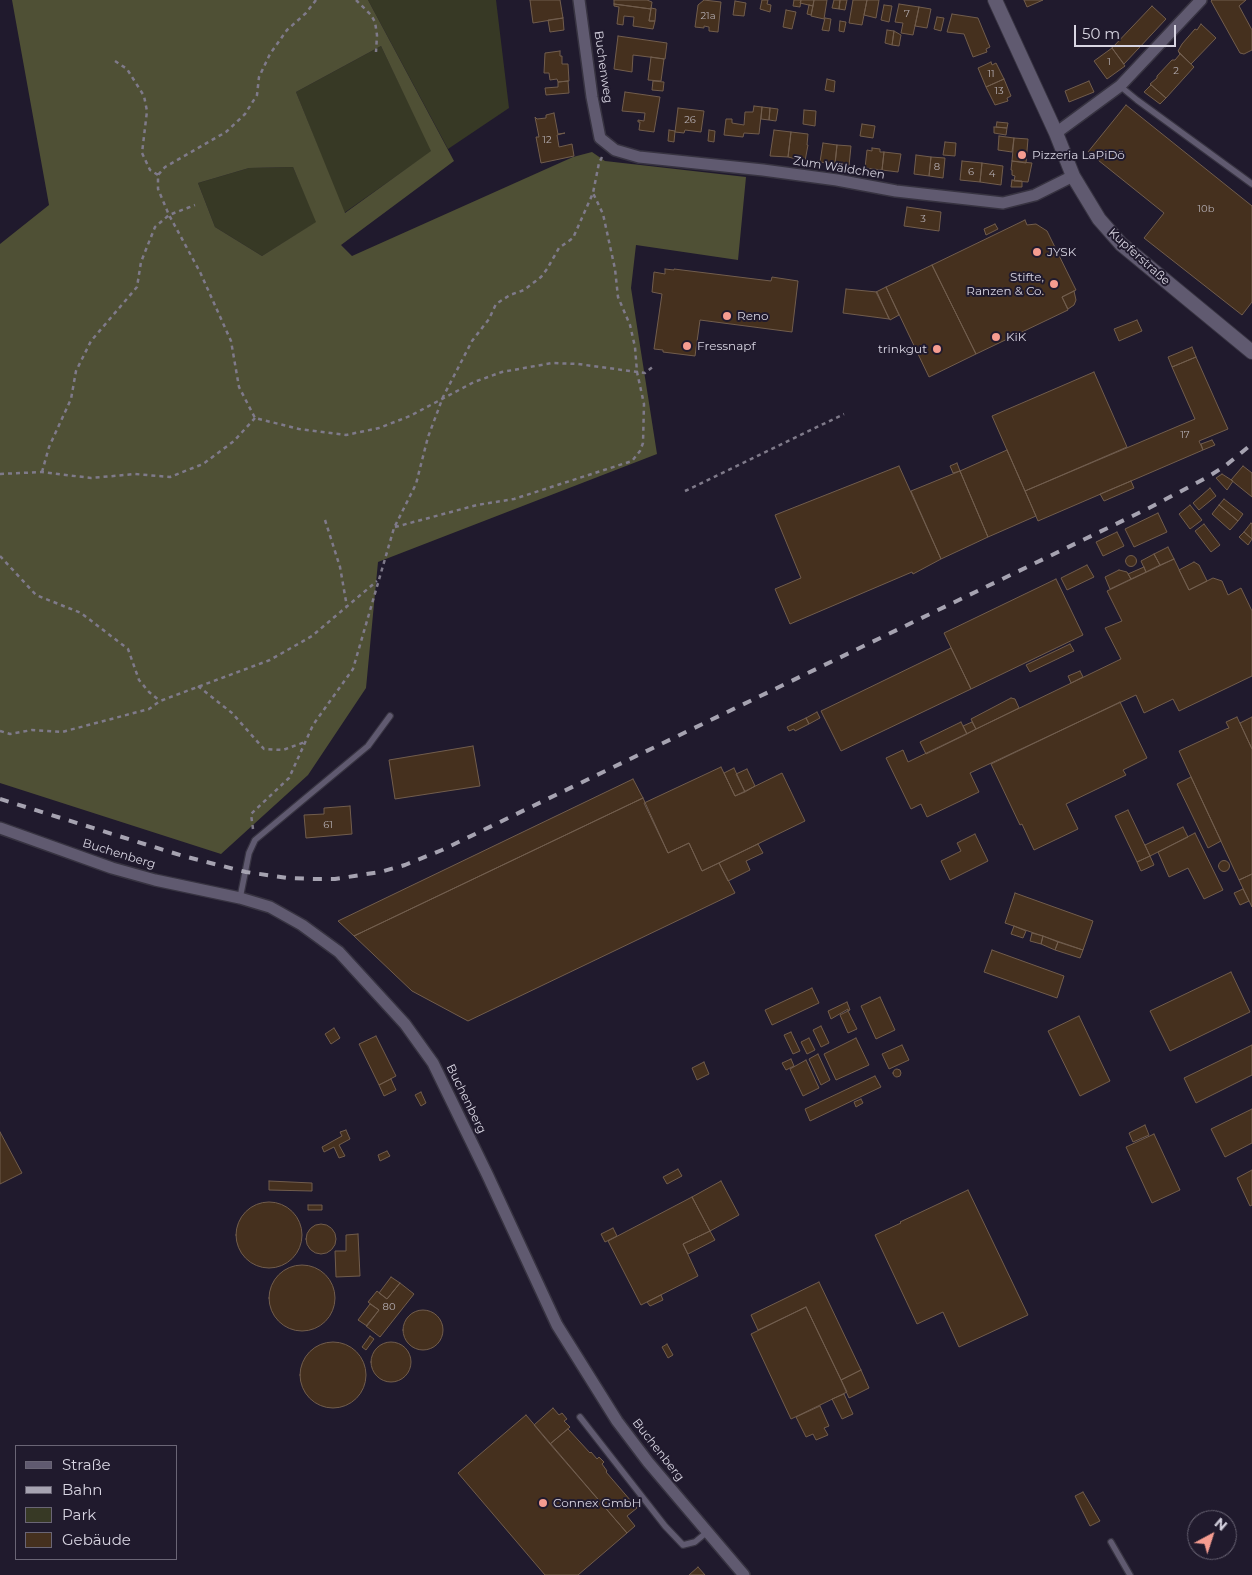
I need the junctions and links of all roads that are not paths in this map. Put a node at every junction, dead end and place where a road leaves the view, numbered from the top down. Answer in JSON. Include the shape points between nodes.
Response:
{"nodes":[{"id":1,"x":579,"y":0,"type":"edge"},
{"id":2,"x":995,"y":0,"type":"edge"},
{"id":3,"x":1201,"y":0,"type":"edge"},
{"id":4,"x":1120,"y":86,"type":"junction"},
{"id":5,"x":1056,"y":133,"type":"junction"},
{"id":6,"x":604,"y":141,"type":"joint"},
{"id":7,"x":1073,"y":176,"type":"junction"},
{"id":8,"x":1252,"y":184,"type":"edge"},
{"id":9,"x":1252,"y":352,"type":"edge"},
{"id":10,"x":390,"y":716,"type":"dead end"},
{"id":11,"x":0,"y":828,"type":"edge"},
{"id":12,"x":240,"y":898,"type":"junction"},
{"id":13,"x":580,"y":1417,"type":"dead end"},
{"id":14,"x":708,"y":1532,"type":"junction"},
{"id":15,"x":1111,"y":1542,"type":"dead end"},
{"id":16,"x":744,"y":1575,"type":"edge"},
{"id":17,"x":1130,"y":1575,"type":"edge"}],
"edges":[{"from":1,"to":6,"type":"street","name":"Buchenweg","via":[[592,97]]},
{"from":2,"to":5,"type":"street","name":"Kupferstraße"},
{"from":3,"to":4,"type":"street"},
{"from":4,"to":5,"type":"street"},
{"from":4,"to":8,"type":"lane"},
{"from":5,"to":7,"type":"street","name":"Kupferstraße"},
{"from":6,"to":7,"type":"street","name":"Zum Wäldchen","via":[[615,150],[639,157],[1004,203],[1035,195]]},
{"from":7,"to":9,"type":"street","name":"Kupferstraße","via":[[1099,219],[1121,244]]},
{"from":10,"to":12,"type":"lane","via":[[368,746],[255,840],[249,853]]},
{"from":11,"to":12,"type":"street","name":"Buchenberg","via":[[112,868]]},
{"from":12,"to":14,"type":"street","name":"Buchenberg","via":[[270,907],[302,924],[338,952],[405,1024],[433,1063],[557,1325],[617,1421]]},
{"from":13,"to":14,"type":"lane","via":[[665,1526],[684,1545],[695,1542]]},
{"from":14,"to":16,"type":"street","name":"Buchenberg"},
{"from":15,"to":17,"type":"lane"}]}
